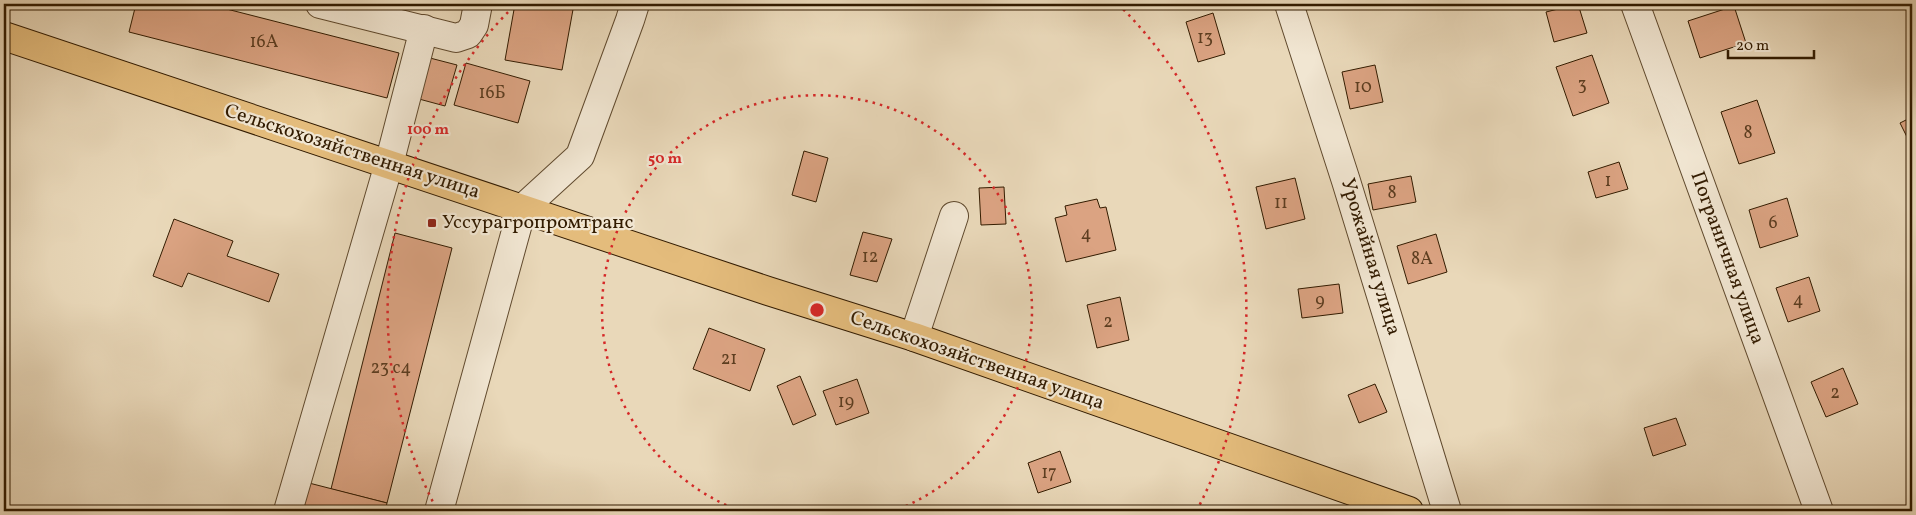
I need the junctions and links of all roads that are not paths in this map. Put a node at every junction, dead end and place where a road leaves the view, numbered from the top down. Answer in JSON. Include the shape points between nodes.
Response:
{"nodes":[{"id":1,"x":320,"y":4,"type":"edge"},
{"id":2,"x":478,"y":4,"type":"edge"},
{"id":3,"x":635,"y":4,"type":"edge"},
{"id":4,"x":1289,"y":4,"type":"edge"},
{"id":5,"x":1636,"y":4,"type":"edge"},
{"id":6,"x":424,"y":29,"type":"junction"},
{"id":7,"x":4,"y":36,"type":"edge"},
{"id":8,"x":389,"y":164,"type":"junction"},
{"id":9,"x":522,"y":209,"type":"junction"},
{"id":10,"x":954,"y":216,"type":"dead end"},
{"id":11,"x":914,"y":337,"type":"junction"},
{"id":12,"x":1400,"y":510,"type":"edge"},
{"id":13,"x":288,"y":511,"type":"edge"},
{"id":14,"x":439,"y":511,"type":"edge"},
{"id":15,"x":1447,"y":511,"type":"edge"},
{"id":16,"x":1819,"y":511,"type":"edge"}],
"edges":[{"from":1,"to":6,"type":"lane"},
{"from":2,"to":6,"type":"lane","via":[[474,25],[468,34],[456,38]]},
{"from":3,"to":9,"type":"lane","via":[[580,156]]},
{"from":4,"to":15,"type":"lane","name":"Урожайная улица"},
{"from":5,"to":16,"type":"lane","name":"Пограничная улица"},
{"from":6,"to":8,"type":"lane"},
{"from":7,"to":8,"type":"main road","name":"Сельскохозяйственная улица"},
{"from":8,"to":9,"type":"main road","name":"Сельскохозяйственная улица"},
{"from":8,"to":13,"type":"lane"},
{"from":9,"to":11,"type":"main road","name":"Сельскохозяйственная улица"},
{"from":9,"to":14,"type":"lane"},
{"from":10,"to":11,"type":"lane"},
{"from":11,"to":12,"type":"main road","name":"Сельскохозяйственная улица"}]}
